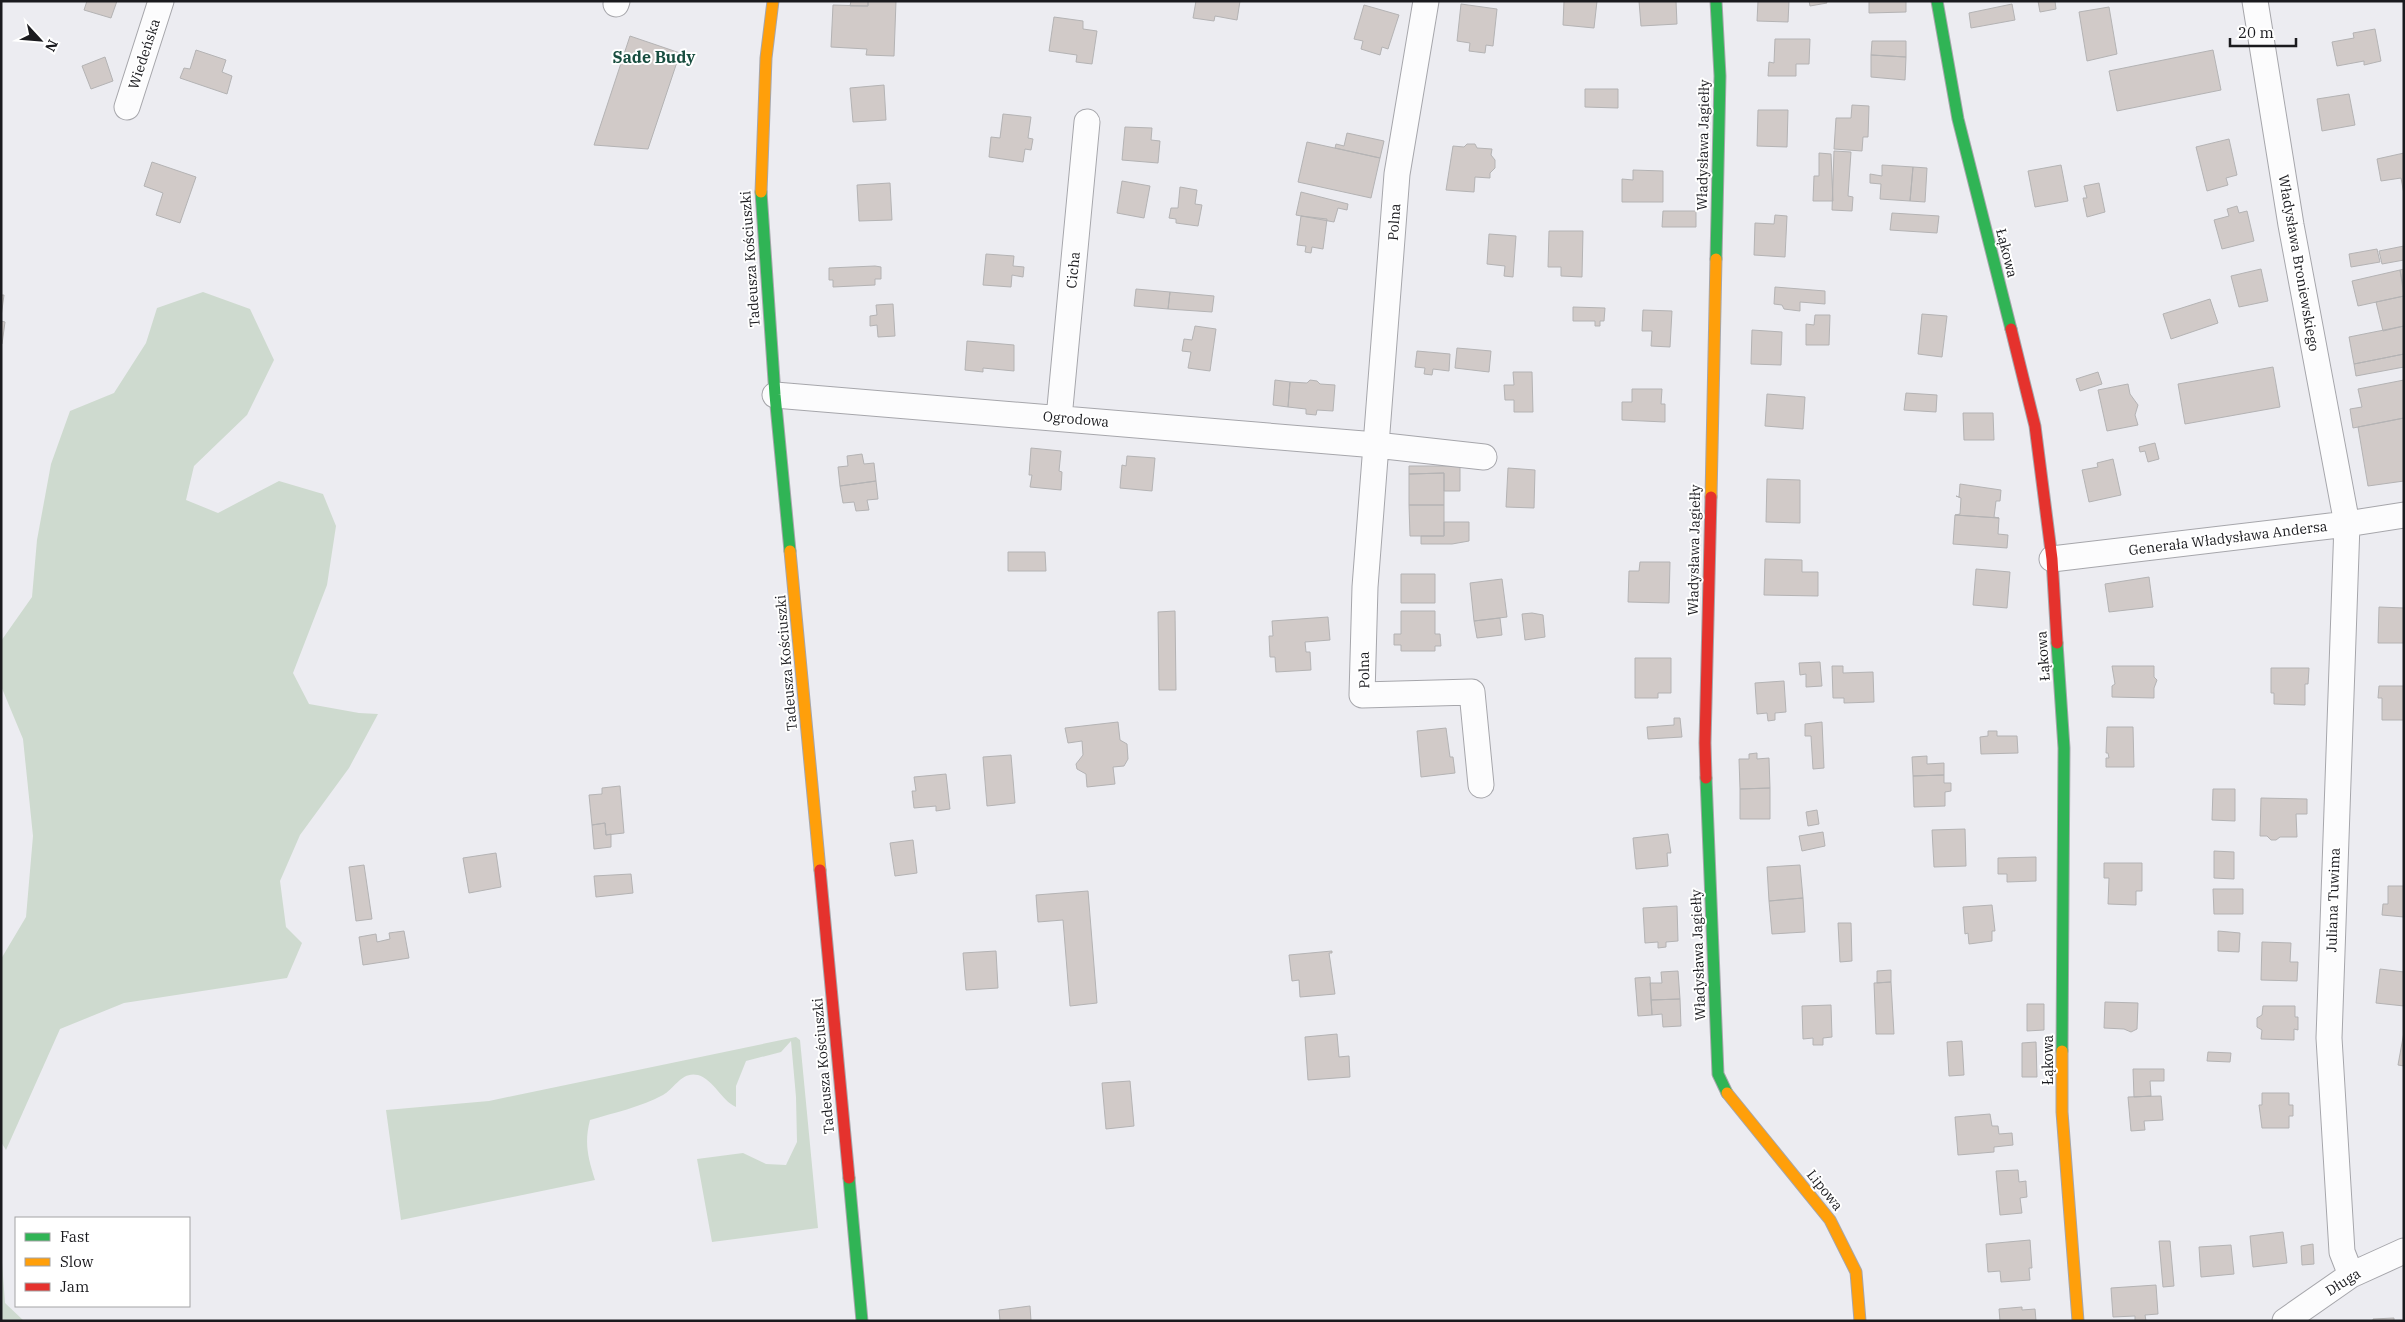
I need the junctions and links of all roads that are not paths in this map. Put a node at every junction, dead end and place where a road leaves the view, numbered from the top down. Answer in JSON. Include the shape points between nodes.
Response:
{"nodes":[{"id":1,"x":160,"y":1,"type":"edge"},
{"id":2,"x":773,"y":1,"type":"edge"},
{"id":3,"x":1426,"y":1,"type":"edge"},
{"id":4,"x":1716,"y":1,"type":"edge"},
{"id":5,"x":1937,"y":1,"type":"edge"},
{"id":6,"x":2255,"y":1,"type":"edge"},
{"id":7,"x":127,"y":107,"type":"dead end"},
{"id":8,"x":1087,"y":122,"type":"dead end"},
{"id":9,"x":776,"y":395,"type":"junction"},
{"id":10,"x":1059,"y":418,"type":"junction"},
{"id":11,"x":1376,"y":445,"type":"junction"},
{"id":12,"x":1484,"y":457,"type":"dead end"},
{"id":13,"x":2404,"y":515,"type":"edge"},
{"id":14,"x":2347,"y":524,"type":"junction"},
{"id":15,"x":2052,"y":559,"type":"junction"},
{"id":16,"x":1481,"y":785,"type":"dead end"},
{"id":17,"x":1728,"y":1096,"type":"joint"},
{"id":18,"x":2404,"y":1250,"type":"edge"},
{"id":19,"x":2351,"y":1275,"type":"junction"},
{"id":20,"x":862,"y":1321,"type":"edge"},
{"id":21,"x":1860,"y":1321,"type":"edge"},
{"id":22,"x":2078,"y":1321,"type":"edge"},
{"id":23,"x":2285,"y":1321,"type":"edge"}],
"edges":[{"from":1,"to":7,"type":"street","name":"Wiedeńska"},
{"from":2,"to":9,"type":"street","name":"Tadeusza Kościuszki","via":[[766,58],[760,181]]},
{"from":3,"to":11,"type":"street","name":"Polna","via":[[1397,174]]},
{"from":4,"to":17,"type":"street","name":"Władysława Jagiełły","via":[[1720,76],[1705,743],[1718,1074]]},
{"from":5,"to":15,"type":"street","name":"Łąkowa","via":[[1958,119],[2035,426]]},
{"from":6,"to":14,"type":"street","name":"Władysława Broniewskiego","via":[[2291,225]]},
{"from":8,"to":10,"type":"street","name":"Cicha"},
{"from":9,"to":10,"type":"street","name":"Ogrodowa","via":[[805,400]]},
{"from":9,"to":20,"type":"street","name":"Tadeusza Kościuszki"},
{"from":10,"to":11,"type":"street","name":"Ogrodowa"},
{"from":11,"to":12,"type":"street"},
{"from":11,"to":16,"type":"street","name":"Polna","via":[[1365,587],[1362,695],[1472,692]]},
{"from":13,"to":14,"type":"street","name":"Generała Władysława Andersa"},
{"from":14,"to":15,"type":"street","name":"Generała Władysława Andersa"},
{"from":14,"to":19,"type":"street","name":"Juliana Tuwima","via":[[2330,1038],[2342,1252]]},
{"from":15,"to":22,"type":"street","name":"Łąkowa","via":[[2064,748],[2062,1112]]},
{"from":17,"to":21,"type":"street","name":"Lipowa","via":[[1830,1220],[1856,1272]]},
{"from":18,"to":19,"type":"street","name":"Długa"},
{"from":19,"to":23,"type":"street","name":"Długa"}]}
